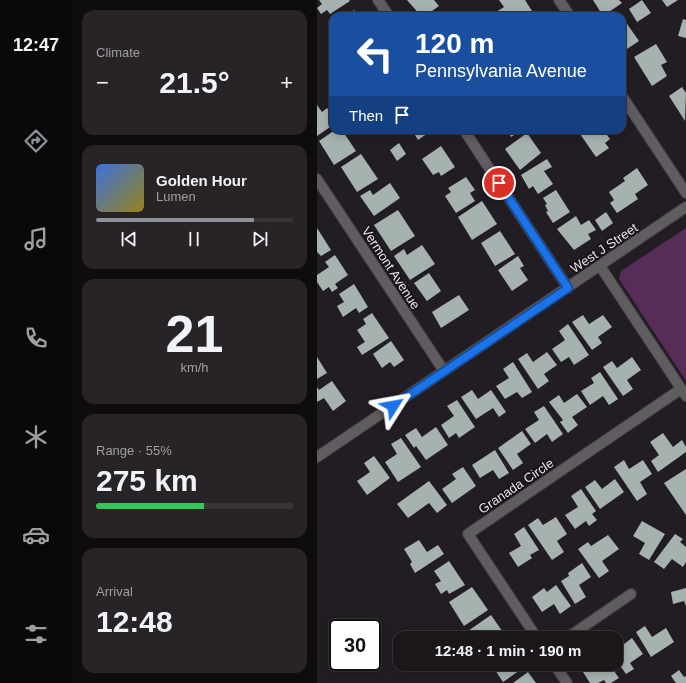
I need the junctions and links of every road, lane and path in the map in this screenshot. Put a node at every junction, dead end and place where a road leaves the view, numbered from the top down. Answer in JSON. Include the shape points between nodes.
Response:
{"nodes":[{"id":1,"x":378,"y":0,"type":"edge"},
{"id":2,"x":559,"y":0,"type":"edge"},
{"id":3,"x":386,"y":12,"type":"edge"},
{"id":4,"x":567,"y":12,"type":"edge"},
{"id":5,"x":626,"y":102,"type":"edge"},
{"id":6,"x":467,"y":134,"type":"edge"},
{"id":7,"x":317,"y":179,"type":"edge"},
{"id":8,"x":686,"y":193,"type":"edge"},
{"id":9,"x":686,"y":207,"type":"edge"},
{"id":10,"x":600,"y":266,"type":"junction"},
{"id":11,"x":568,"y":288,"type":"junction"},
{"id":12,"x":444,"y":372,"type":"junction"},
{"id":13,"x":684,"y":392,"type":"edge"},
{"id":14,"x":317,"y":458,"type":"edge"},
{"id":15,"x":631,"y":594,"type":"dead end"},
{"id":16,"x":532,"y":631,"type":"edge"},
{"id":17,"x":577,"y":631,"type":"edge"},
{"id":18,"x":559,"y":671,"type":"edge"},
{"id":19,"x":567,"y":683,"type":"edge"}],
"edges":[{"from":1,"to":3,"type":"street"},
{"from":2,"to":4,"type":"street"},
{"from":5,"to":8,"type":"street"},
{"from":6,"to":11,"type":"street"},
{"from":7,"to":12,"type":"street","name":"Vermont Avenue"},
{"from":9,"to":10,"type":"street","name":"West J Street"},
{"from":10,"to":11,"type":"street","name":"West J Street"},
{"from":10,"to":13,"type":"street"},
{"from":11,"to":12,"type":"street","name":"West J Street"},
{"from":12,"to":14,"type":"street","name":"West J Street"},
{"from":13,"to":16,"type":"street","name":"Granada Circle","via":[[468,534]]},
{"from":15,"to":17,"type":"street"},
{"from":18,"to":19,"type":"street"}]}
